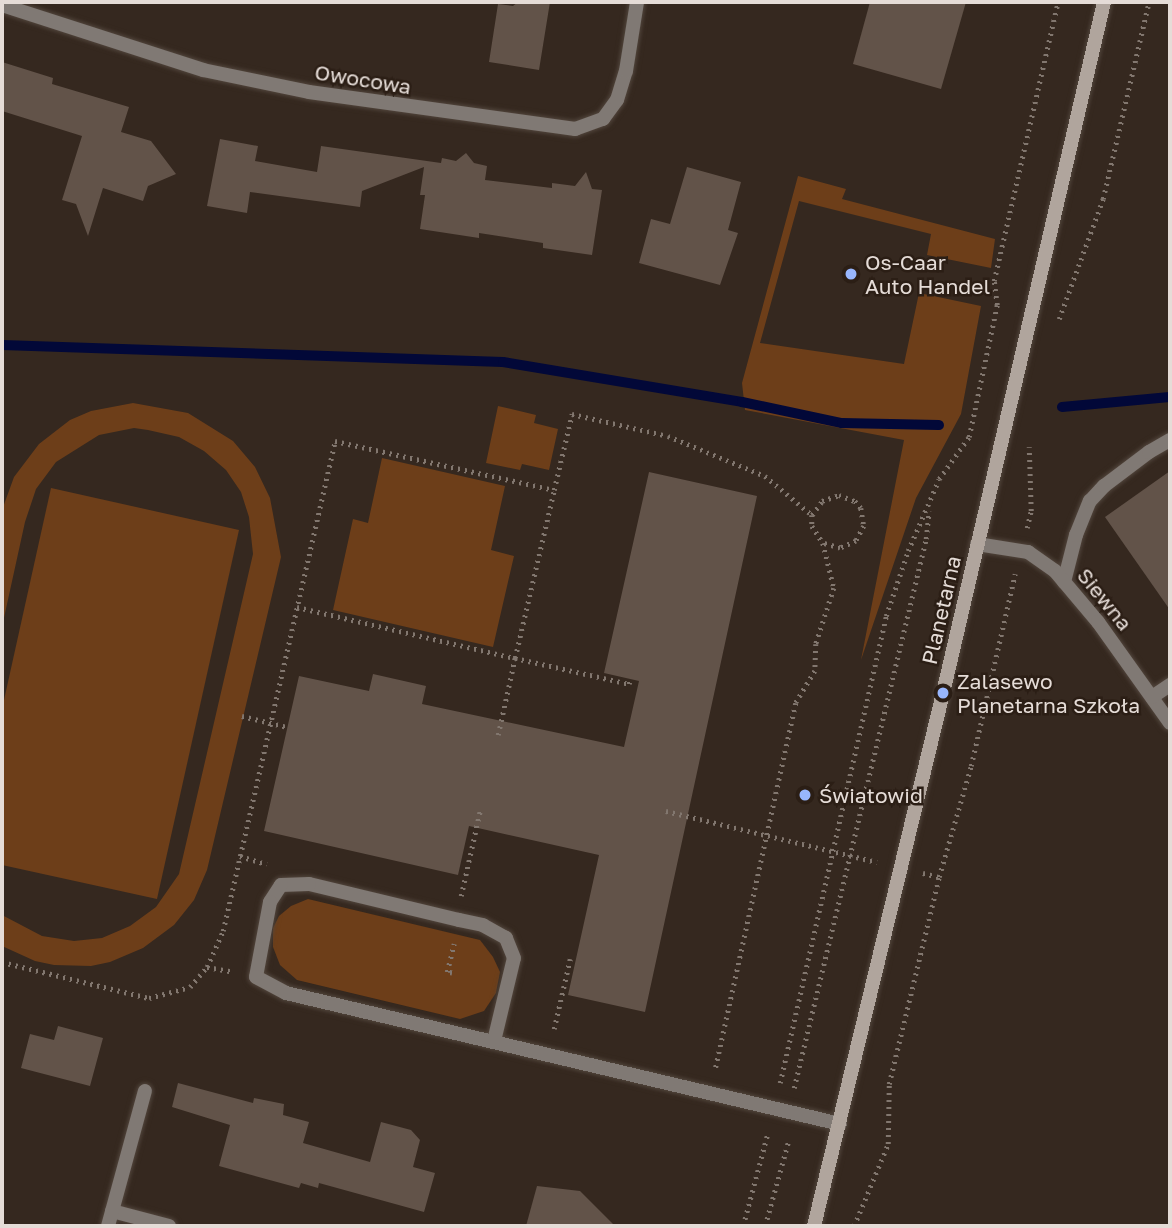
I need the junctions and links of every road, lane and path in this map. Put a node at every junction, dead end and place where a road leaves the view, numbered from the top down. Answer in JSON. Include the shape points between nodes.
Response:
{"nodes":[{"id":1,"x":637,"y":2,"type":"edge"},
{"id":2,"x":1058,"y":2,"type":"edge"},
{"id":3,"x":1104,"y":2,"type":"edge"},
{"id":4,"x":1149,"y":2,"type":"edge"},
{"id":5,"x":2,"y":5,"type":"edge"},
{"id":6,"x":1057,"y":324,"type":"dead end"},
{"id":7,"x":1170,"y":440,"type":"edge"},
{"id":8,"x":1029,"y":444,"type":"dead end"},
{"id":9,"x":554,"y":490,"type":"junction"},
{"id":10,"x":929,"y":507,"type":"junction"},
{"id":11,"x":812,"y":515,"type":"junction"},
{"id":12,"x":823,"y":543,"type":"junction"},
{"id":13,"x":977,"y":544,"type":"junction"},
{"id":14,"x":1021,"y":550,"type":"junction"},
{"id":15,"x":1064,"y":582,"type":"junction"},
{"id":16,"x":297,"y":607,"type":"junction"},
{"id":17,"x":515,"y":658,"type":"junction"},
{"id":18,"x":630,"y":679,"type":"dead end"},
{"id":19,"x":1170,"y":685,"type":"edge"},
{"id":20,"x":1152,"y":697,"type":"junction"},
{"id":21,"x":242,"y":716,"type":"dead end"},
{"id":22,"x":271,"y":723,"type":"junction"},
{"id":23,"x":1170,"y":723,"type":"edge"},
{"id":24,"x":287,"y":727,"type":"dead end"},
{"id":25,"x":498,"y":735,"type":"dead end"},
{"id":26,"x":480,"y":811,"type":"dead end"},
{"id":27,"x":666,"y":811,"type":"dead end"},
{"id":28,"x":767,"y":836,"type":"junction"},
{"id":29,"x":833,"y":851,"type":"junction"},
{"id":30,"x":456,"y":919,"type":"junction"},
{"id":31,"x":570,"y":959,"type":"dead end"},
{"id":32,"x":2,"y":962,"type":"edge"},
{"id":33,"x":207,"y":967,"type":"junction"},
{"id":34,"x":256,"y":977,"type":"junction"},
{"id":35,"x":494,"y":1041,"type":"junction"},
{"id":36,"x":548,"y":1054,"type":"junction"},
{"id":37,"x":145,"y":1091,"type":"dead end"},
{"id":38,"x":710,"y":1092,"type":"junction"},
{"id":39,"x":775,"y":1107,"type":"junction"},
{"id":40,"x":792,"y":1112,"type":"junction"},
{"id":41,"x":840,"y":1124,"type":"junction"},
{"id":42,"x":112,"y":1211,"type":"junction"},
{"id":43,"x":108,"y":1226,"type":"edge"},
{"id":44,"x":169,"y":1226,"type":"edge"},
{"id":45,"x":743,"y":1226,"type":"edge"},
{"id":46,"x":765,"y":1226,"type":"edge"},
{"id":47,"x":814,"y":1226,"type":"edge"},
{"id":48,"x":854,"y":1226,"type":"edge"}],
"edges":[{"from":1,"to":5,"type":"street","name":"Owocowa","via":[[617,100],[603,119],[575,130],[309,92],[203,70]]},
{"from":2,"to":10,"type":"path","via":[[994,282],[997,305],[969,437],[939,480]]},
{"from":3,"to":13,"type":"street","name":"Planetarna"},
{"from":4,"to":6,"type":"path","via":[[1103,200]]},
{"from":7,"to":15,"type":"street","via":[[1090,502]]},
{"from":8,"to":14,"type":"path","via":[[1031,511]]},
{"from":9,"to":11,"type":"path","via":[[572,414],[668,436],[765,476]]},
{"from":9,"to":16,"type":"path","via":[[335,441]]},
{"from":9,"to":17,"type":"path"},
{"from":10,"to":29,"type":"path","via":[[886,616]]},
{"from":10,"to":40,"type":"path","via":[[926,540],[792,1095]]},
{"from":11,"to":12,"type":"path","via":[[814,533]]},
{"from":11,"to":12,"type":"path","via":[[830,497],[847,497],[861,508],[864,526],[856,541],[840,548]]},
{"from":12,"to":28,"type":"path","via":[[834,588],[816,644],[815,671],[796,703]]},
{"from":13,"to":14,"type":"street","name":"Siewna"},
{"from":13,"to":41,"type":"street","name":"Planetarna"},
{"from":14,"to":15,"type":"street","name":"Siewna","via":[[1048,565]]},
{"from":14,"to":48,"type":"path","via":[[889,1084],[888,1144]]},
{"from":15,"to":20,"type":"street","name":"Siewna"},
{"from":16,"to":17,"type":"path"},
{"from":16,"to":22,"type":"path"},
{"from":17,"to":18,"type":"path","via":[[629,684]]},
{"from":17,"to":25,"type":"path"},
{"from":19,"to":20,"type":"street"},
{"from":20,"to":23,"type":"street","name":"Siewna"},
{"from":21,"to":22,"type":"path"},
{"from":22,"to":24,"type":"path"},
{"from":22,"to":33,"type":"path","via":[[223,931]]},
{"from":26,"to":30,"type":"path"},
{"from":27,"to":28,"type":"path"},
{"from":28,"to":29,"type":"path"},
{"from":28,"to":38,"type":"path"},
{"from":29,"to":39,"type":"path"},
{"from":30,"to":34,"type":"street","via":[[309,884],[281,885],[270,902]]},
{"from":30,"to":35,"type":"street","via":[[483,925],[506,937],[514,958]]},
{"from":31,"to":36,"type":"path"},
{"from":32,"to":33,"type":"path","via":[[149,998],[190,987]]},
{"from":33,"to":34,"type":"path"},
{"from":34,"to":35,"type":"street","via":[[286,993]]},
{"from":35,"to":36,"type":"street"},
{"from":36,"to":38,"type":"street"},
{"from":37,"to":42,"type":"street"},
{"from":38,"to":39,"type":"street"},
{"from":39,"to":40,"type":"street"},
{"from":39,"to":45,"type":"path"},
{"from":40,"to":41,"type":"street"},
{"from":40,"to":46,"type":"path"},
{"from":41,"to":47,"type":"street","name":"Planetarna"},
{"from":42,"to":43,"type":"street"},
{"from":42,"to":44,"type":"street"}]}
